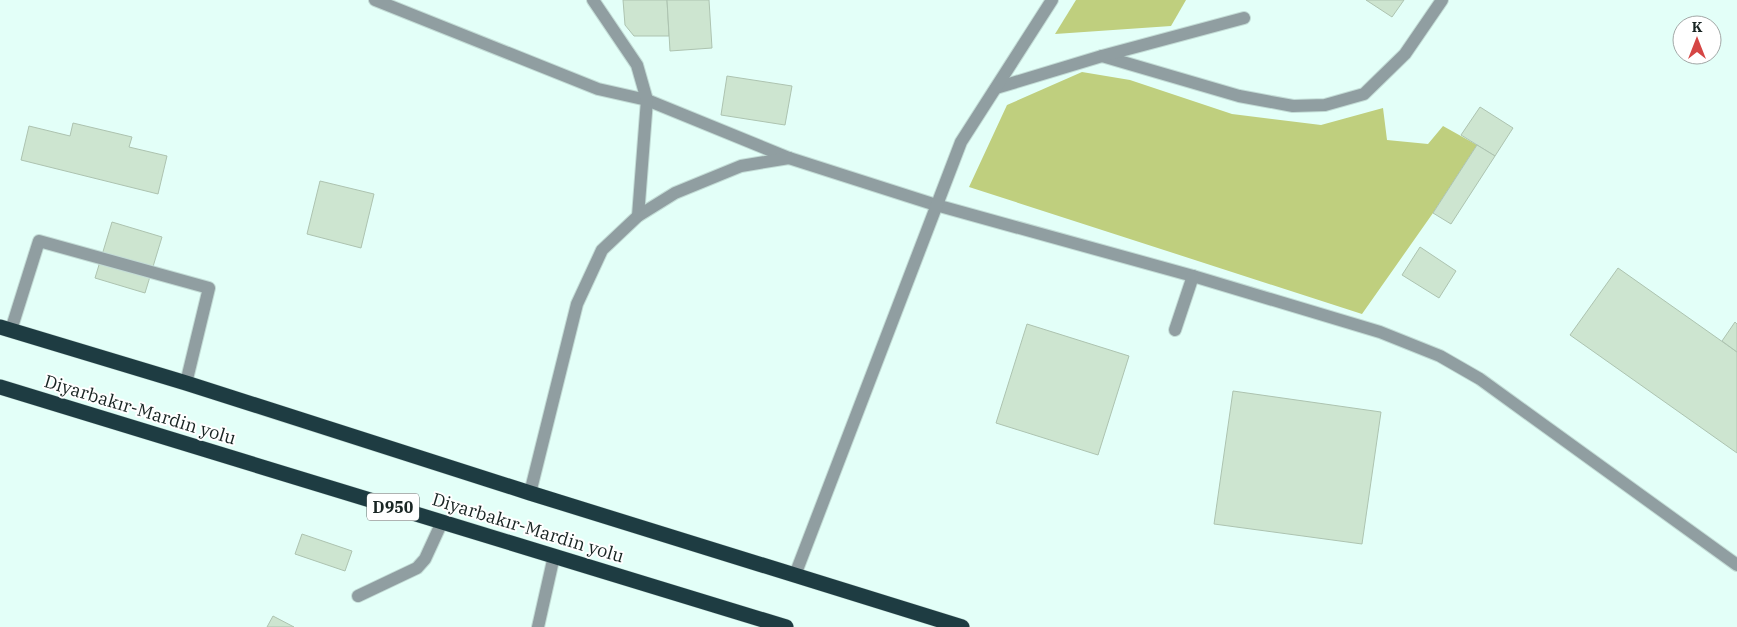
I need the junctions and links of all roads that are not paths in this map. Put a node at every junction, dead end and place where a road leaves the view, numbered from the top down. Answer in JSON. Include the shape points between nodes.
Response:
{"nodes":[{"id":1,"x":374,"y":0,"type":"edge"},
{"id":2,"x":593,"y":0,"type":"edge"},
{"id":3,"x":1052,"y":0,"type":"edge"},
{"id":4,"x":1442,"y":0,"type":"edge"},
{"id":5,"x":1244,"y":18,"type":"dead end"},
{"id":6,"x":1102,"y":56,"type":"junction"},
{"id":7,"x":996,"y":88,"type":"junction"},
{"id":8,"x":648,"y":100,"type":"junction"},
{"id":9,"x":789,"y":158,"type":"junction"},
{"id":10,"x":936,"y":205,"type":"junction"},
{"id":11,"x":638,"y":216,"type":"junction"},
{"id":12,"x":1193,"y":276,"type":"junction"},
{"id":13,"x":6,"y":329,"type":"edge"},
{"id":14,"x":1175,"y":330,"type":"dead end"},
{"id":15,"x":186,"y":383,"type":"junction"},
{"id":16,"x":0,"y":387,"type":"edge"},
{"id":17,"x":530,"y":494,"type":"junction"},
{"id":18,"x":442,"y":522,"type":"junction"},
{"id":19,"x":554,"y":556,"type":"junction"},
{"id":20,"x":1737,"y":565,"type":"edge"},
{"id":21,"x":795,"y":575,"type":"junction"},
{"id":22,"x":358,"y":596,"type":"dead end"},
{"id":23,"x":538,"y":627,"type":"edge"},
{"id":24,"x":786,"y":627,"type":"edge"},
{"id":25,"x":962,"y":627,"type":"edge"}],
"edges":[{"from":1,"to":8,"type":"lane","via":[[598,89]]},
{"from":2,"to":8,"type":"lane","via":[[638,65]]},
{"from":3,"to":7,"type":"lane"},
{"from":4,"to":6,"type":"lane","via":[[1405,54],[1364,94],[1325,105],[1293,106],[1239,96]]},
{"from":5,"to":6,"type":"lane"},
{"from":6,"to":7,"type":"lane"},
{"from":7,"to":10,"type":"lane","via":[[961,142]]},
{"from":8,"to":9,"type":"lane"},
{"from":8,"to":11,"type":"lane"},
{"from":9,"to":10,"type":"lane"},
{"from":9,"to":11,"type":"lane","via":[[741,166],[674,193]]},
{"from":10,"to":12,"type":"lane"},
{"from":10,"to":21,"type":"lane"},
{"from":11,"to":17,"type":"lane","via":[[602,250],[577,304]]},
{"from":12,"to":14,"type":"lane"},
{"from":12,"to":20,"type":"lane","via":[[1380,332],[1440,356],[1480,379]]},
{"from":13,"to":15,"type":"highway"},
{"from":13,"to":15,"type":"lane","via":[[39,241],[209,288]]},
{"from":15,"to":17,"type":"highway"},
{"from":16,"to":18,"type":"highway","name":"Diyarbakır-Mardin yolu","number":"D950"},
{"from":17,"to":21,"type":"highway"},
{"from":18,"to":19,"type":"highway","name":"Diyarbakır-Mardin yolu","number":"D950"},
{"from":18,"to":22,"type":"lane","via":[[425,559],[417,568]]},
{"from":19,"to":23,"type":"lane"},
{"from":19,"to":24,"type":"highway","name":"Diyarbakır-Mardin yolu","number":"D950"},
{"from":21,"to":25,"type":"highway"}]}
